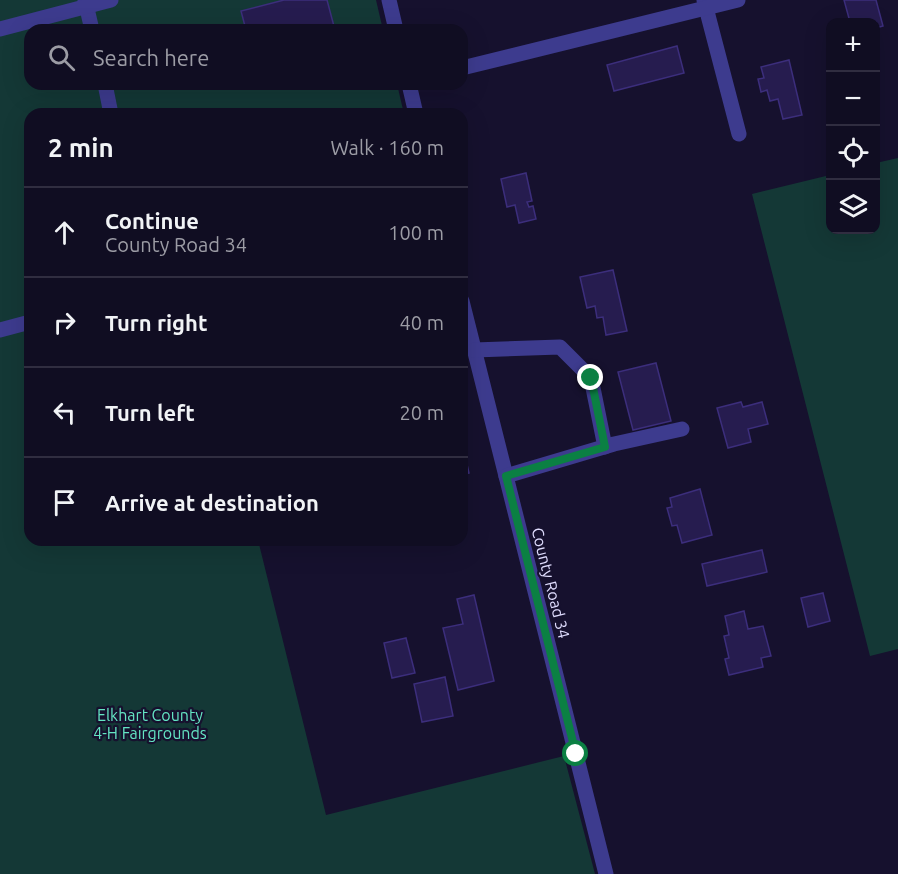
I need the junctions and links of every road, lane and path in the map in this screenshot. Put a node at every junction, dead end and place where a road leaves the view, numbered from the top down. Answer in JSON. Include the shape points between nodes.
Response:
{"nodes":[{"id":1,"x":111,"y":0,"type":"edge"},
{"id":2,"x":389,"y":0,"type":"edge"},
{"id":3,"x":738,"y":0,"type":"edge"},
{"id":4,"x":86,"y":3,"type":"edge"},
{"id":5,"x":705,"y":4,"type":"edge"},
{"id":6,"x":91,"y":24,"type":"edge"},
{"id":7,"x":395,"y":24,"type":"edge"},
{"id":8,"x":0,"y":29,"type":"edge"},
{"id":9,"x":468,"y":66,"type":"edge"},
{"id":10,"x":106,"y":90,"type":"edge"},
{"id":11,"x":410,"y":90,"type":"edge"},
{"id":12,"x":110,"y":108,"type":"edge"},
{"id":13,"x":415,"y":108,"type":"edge"},
{"id":14,"x":739,"y":134,"type":"dead end"},
{"id":15,"x":24,"y":324,"type":"edge"},
{"id":16,"x":468,"y":326,"type":"edge"},
{"id":17,"x":0,"y":330,"type":"edge"},
{"id":18,"x":474,"y":350,"type":"junction"},
{"id":19,"x":682,"y":429,"type":"dead end"},
{"id":20,"x":605,"y":447,"type":"junction"},
{"id":21,"x":506,"y":476,"type":"junction"},
{"id":22,"x":606,"y":874,"type":"edge"}],
"edges":[{"from":1,"to":4,"type":"street"},
{"from":2,"to":7,"type":"street"},
{"from":3,"to":5,"type":"street"},
{"from":4,"to":6,"type":"street"},
{"from":4,"to":8,"type":"street"},
{"from":5,"to":9,"type":"street"},
{"from":5,"to":14,"type":"street"},
{"from":10,"to":12,"type":"street"},
{"from":11,"to":13,"type":"street"},
{"from":15,"to":17,"type":"street"},
{"from":16,"to":18,"type":"street","name":"County Road 34"},
{"from":18,"to":20,"type":"street","via":[[560,347],[591,378]]},
{"from":18,"to":21,"type":"street","name":"County Road 34"},
{"from":19,"to":20,"type":"street"},
{"from":20,"to":21,"type":"street"},
{"from":21,"to":22,"type":"street","name":"County Road 34"}]}
